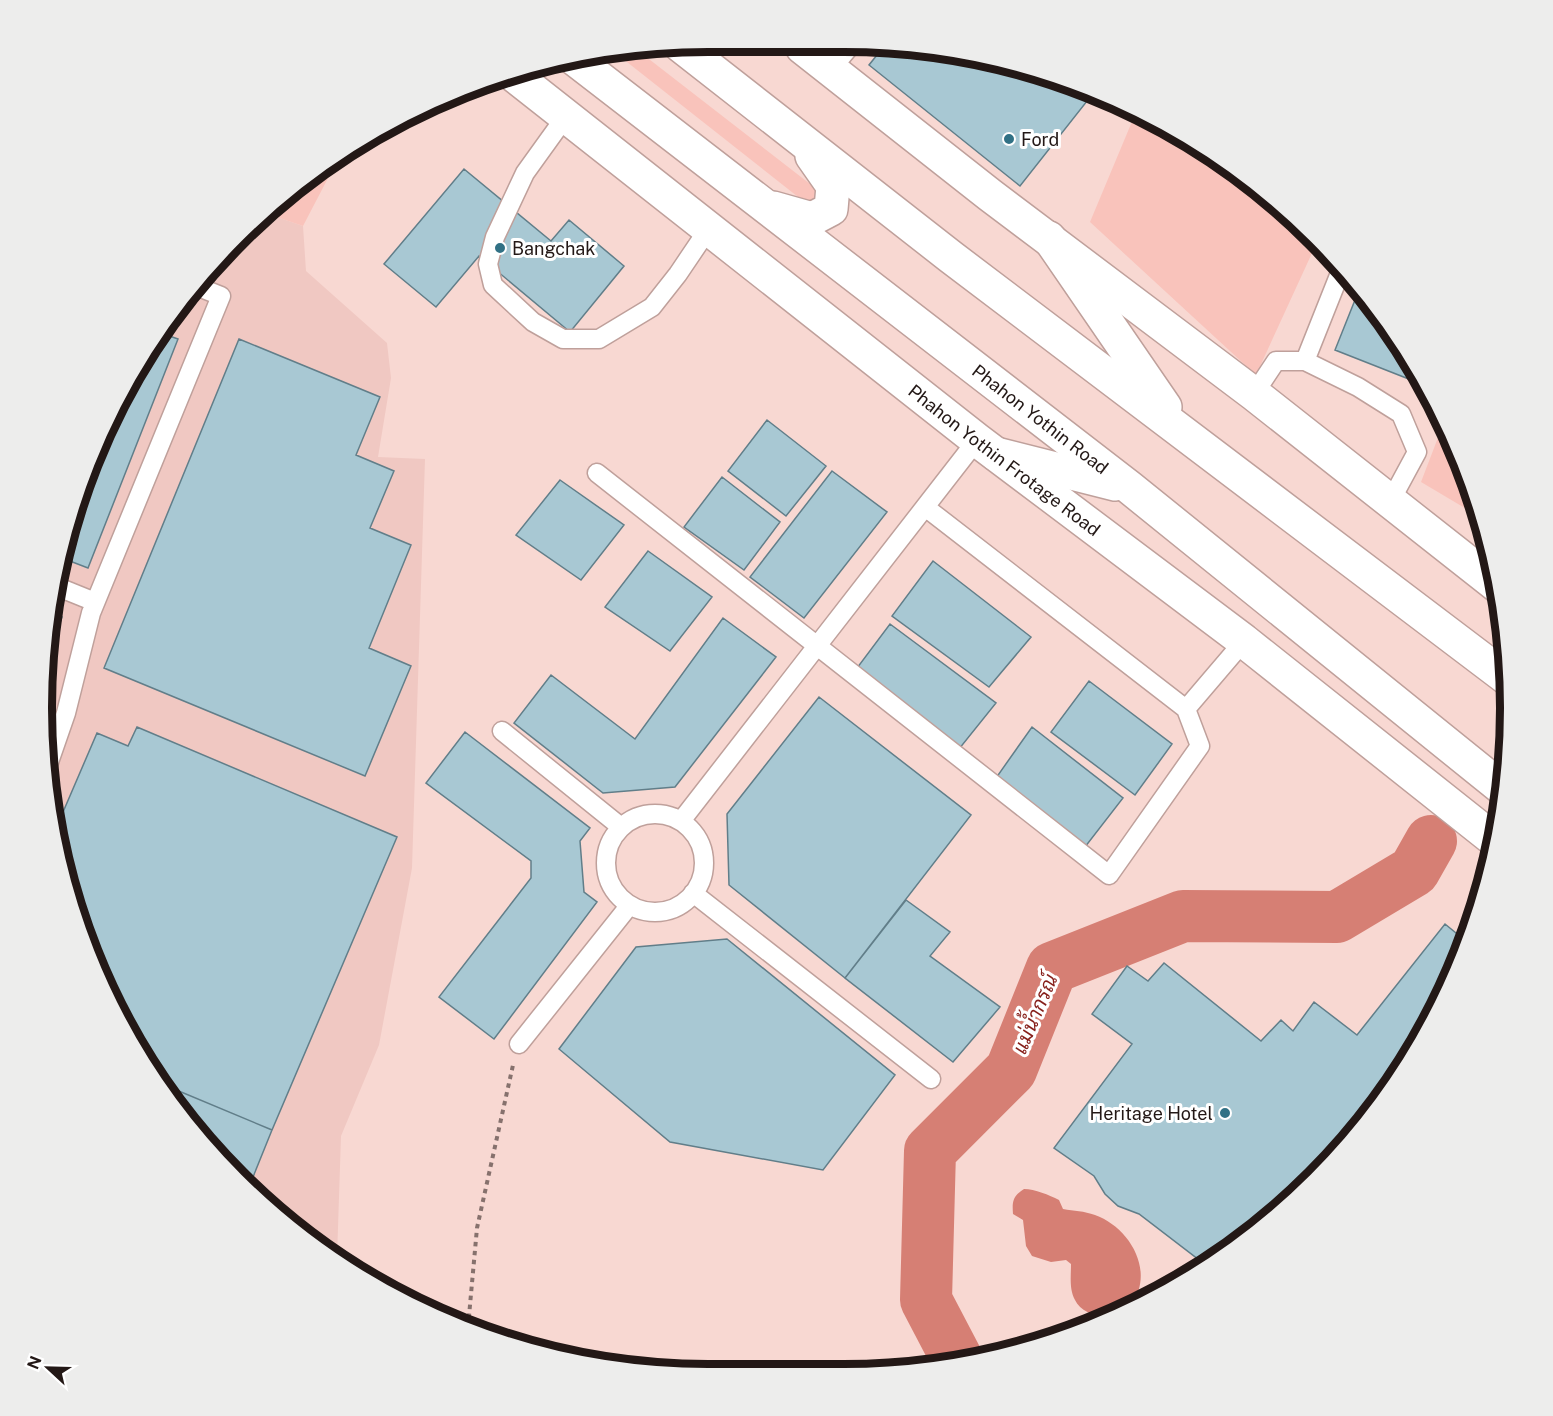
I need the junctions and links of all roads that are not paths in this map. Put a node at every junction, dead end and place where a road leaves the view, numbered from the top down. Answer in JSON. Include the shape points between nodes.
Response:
{"nodes":[{"id":1,"x":820,"y":52,"type":"edge"},
{"id":2,"x":690,"y":53,"type":"edge"},
{"id":3,"x":840,"y":59,"type":"edge"},
{"id":4,"x":582,"y":65,"type":"edge"},
{"id":5,"x":520,"y":80,"type":"edge"},
{"id":6,"x":566,"y":116,"type":"junction"},
{"id":7,"x":805,"y":145,"type":"junction"},
{"id":8,"x":761,"y":204,"type":"junction"},
{"id":9,"x":709,"y":228,"type":"junction"},
{"id":10,"x":1049,"y":238,"type":"junction"},
{"id":11,"x":1339,"y":277,"type":"edge"},
{"id":12,"x":204,"y":289,"type":"edge"},
{"id":13,"x":1305,"y":361,"type":"junction"},
{"id":14,"x":1254,"y":394,"type":"junction"},
{"id":15,"x":1181,"y":431,"type":"junction"},
{"id":16,"x":987,"y":447,"type":"junction"},
{"id":17,"x":597,"y":473,"type":"dead end"},
{"id":18,"x":1129,"y":487,"type":"junction"},
{"id":19,"x":1390,"y":502,"type":"junction"},
{"id":20,"x":925,"y":507,"type":"junction"},
{"id":21,"x":1488,"y":578,"type":"edge"},
{"id":22,"x":63,"y":589,"type":"edge"},
{"id":23,"x":95,"y":602,"type":"junction"},
{"id":24,"x":1244,"y":641,"type":"junction"},
{"id":25,"x":818,"y":645,"type":"junction"},
{"id":26,"x":1499,"y":672,"type":"edge"},
{"id":27,"x":1186,"y":709,"type":"junction"},
{"id":28,"x":502,"y":731,"type":"dead end"},
{"id":29,"x":54,"y":748,"type":"edge"},
{"id":30,"x":1496,"y":783,"type":"edge"},
{"id":31,"x":681,"y":821,"type":"junction"},
{"id":32,"x":621,"y":827,"type":"junction"},
{"id":33,"x":1488,"y":835,"type":"edge"},
{"id":34,"x":693,"y":892,"type":"junction"},
{"id":35,"x":629,"y":906,"type":"junction"},
{"id":36,"x":519,"y":1044,"type":"road end"},
{"id":37,"x":931,"y":1079,"type":"dead end"}],
"edges":[{"from":1,"to":3,"type":"main road"},
{"from":2,"to":7,"type":"main road"},
{"from":3,"to":10,"type":"main road","via":[[990,195]]},
{"from":4,"to":8,"type":"main road","name":"Phahon Yothin Road"},
{"from":5,"to":6,"type":"main road","name":"Phahon Yothin Frotage Road"},
{"from":6,"to":9,"type":"main road","name":"Phahon Yothin Frotage Road"},
{"from":6,"to":9,"type":"lane","via":[[525,173],[495,237],[488,264],[493,285],[533,322],[563,339],[599,339],[652,307]]},
{"from":7,"to":8,"type":"main road","via":[[833,186],[831,209],[812,219]]},
{"from":7,"to":15,"type":"main road"},
{"from":8,"to":18,"type":"main road","name":"Phahon Yothin Road"},
{"from":9,"to":16,"type":"main road","name":"Phahon Yothin Frotage Road"},
{"from":10,"to":14,"type":"main road"},
{"from":10,"to":15,"type":"main road"},
{"from":11,"to":13,"type":"lane"},
{"from":12,"to":23,"type":"lane","via":[[221,296]]},
{"from":13,"to":14,"type":"lane","via":[[1276,361]]},
{"from":13,"to":19,"type":"lane","via":[[1401,414],[1417,452]]},
{"from":14,"to":19,"type":"main road"},
{"from":15,"to":26,"type":"main road"},
{"from":16,"to":18,"type":"main road"},
{"from":16,"to":20,"type":"lane"},
{"from":16,"to":24,"type":"main road","name":"Phahon Yothin Frotage Road"},
{"from":17,"to":25,"type":"lane"},
{"from":18,"to":30,"type":"main road","name":"Phahon Yothin Road"},
{"from":19,"to":21,"type":"main road"},
{"from":20,"to":25,"type":"lane"},
{"from":20,"to":27,"type":"lane"},
{"from":22,"to":23,"type":"lane"},
{"from":23,"to":29,"type":"lane"},
{"from":24,"to":27,"type":"lane"},
{"from":24,"to":33,"type":"main road","name":"Phahon Yothin Frotage Road"},
{"from":25,"to":27,"type":"lane","via":[[1109,875],[1200,746]]},
{"from":25,"to":31,"type":"lane"},
{"from":28,"to":32,"type":"lane"},
{"from":31,"to":32,"type":"lane","via":[[652,813],[635,817]]},
{"from":31,"to":34,"type":"lane","via":[[696,835],[703,851],[704,868]]},
{"from":32,"to":35,"type":"lane","via":[[608,847],[605,864],[616,894]]},
{"from":34,"to":35,"type":"lane","via":[[675,908],[658,912]]},
{"from":34,"to":37,"type":"lane"},
{"from":35,"to":36,"type":"lane"}]}
